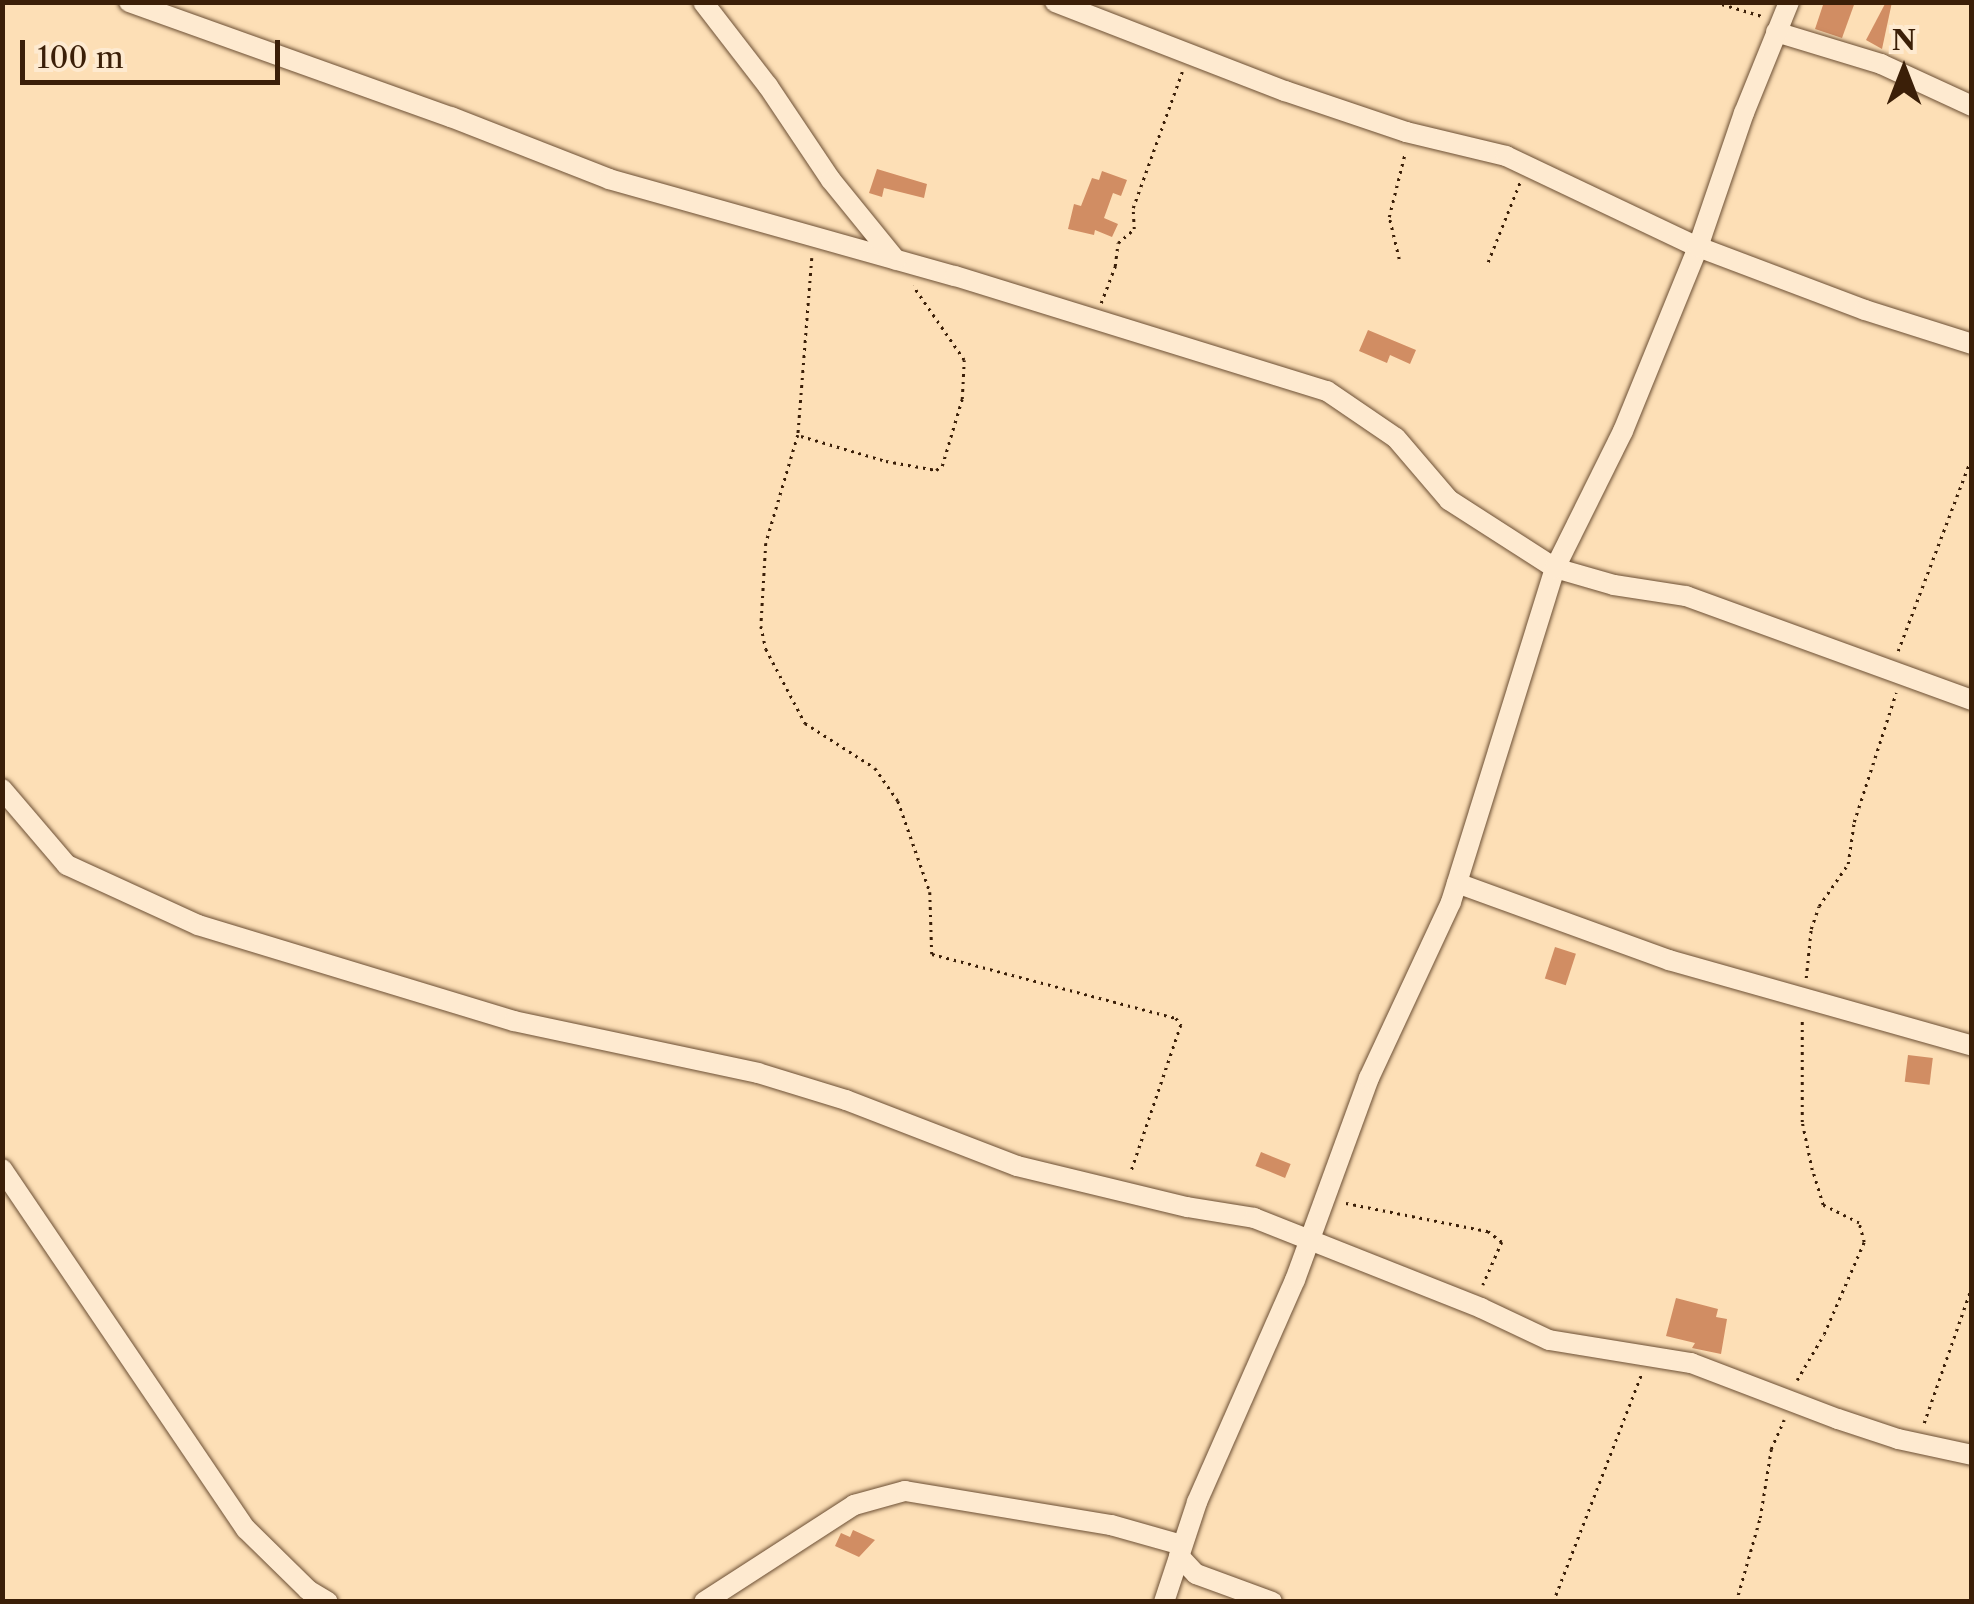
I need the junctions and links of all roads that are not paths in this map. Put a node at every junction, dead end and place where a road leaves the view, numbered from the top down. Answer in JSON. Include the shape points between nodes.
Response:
{"nodes":[{"id":1,"x":129,"y":2,"type":"edge"},
{"id":2,"x":702,"y":2,"type":"edge"},
{"id":3,"x":1055,"y":2,"type":"edge"},
{"id":4,"x":1782,"y":19,"type":"edge"},
{"id":5,"x":1972,"y":106,"type":"edge"},
{"id":6,"x":1698,"y":247,"type":"junction"},
{"id":7,"x":896,"y":260,"type":"junction"},
{"id":8,"x":1972,"y":344,"type":"edge"},
{"id":9,"x":1555,"y":568,"type":"junction"},
{"id":10,"x":1972,"y":700,"type":"edge"},
{"id":11,"x":2,"y":789,"type":"edge"},
{"id":12,"x":1457,"y":884,"type":"junction"},
{"id":13,"x":1972,"y":1046,"type":"edge"},
{"id":14,"x":2,"y":1169,"type":"edge"},
{"id":15,"x":1306,"y":1240,"type":"junction"},
{"id":16,"x":1972,"y":1455,"type":"edge"},
{"id":17,"x":1180,"y":1550,"type":"junction"},
{"id":18,"x":328,"y":1602,"type":"edge"},
{"id":19,"x":704,"y":1602,"type":"edge"},
{"id":20,"x":1164,"y":1602,"type":"edge"},
{"id":21,"x":1272,"y":1602,"type":"edge"}],
"edges":[{"from":1,"to":7,"type":"street","via":[[609,179]]},
{"from":2,"to":7,"type":"street"},
{"from":3,"to":6,"type":"street","via":[[1406,132],[1534,168]]},
{"from":4,"to":5,"type":"street"},
{"from":4,"to":6,"type":"street"},
{"from":6,"to":8,"type":"street"},
{"from":6,"to":9,"type":"street","via":[[1624,430]]},
{"from":7,"to":9,"type":"street","via":[[1327,391],[1396,438],[1449,500]]},
{"from":9,"to":10,"type":"street","via":[[1686,596]]},
{"from":9,"to":12,"type":"street"},
{"from":11,"to":15,"type":"street","via":[[67,866],[198,926],[514,1021],[758,1073],[1018,1166],[1254,1218]]},
{"from":12,"to":13,"type":"street","via":[[1669,960]]},
{"from":12,"to":15,"type":"street","via":[[1369,1078]]},
{"from":14,"to":18,"type":"street","via":[[246,1529]]},
{"from":15,"to":16,"type":"street","via":[[1549,1340],[1690,1363],[1793,1403]]},
{"from":15,"to":17,"type":"street"},
{"from":17,"to":19,"type":"street","via":[[1112,1525],[905,1491],[854,1504]]},
{"from":17,"to":20,"type":"street"},
{"from":17,"to":21,"type":"street","via":[[1196,1574]]}]}
